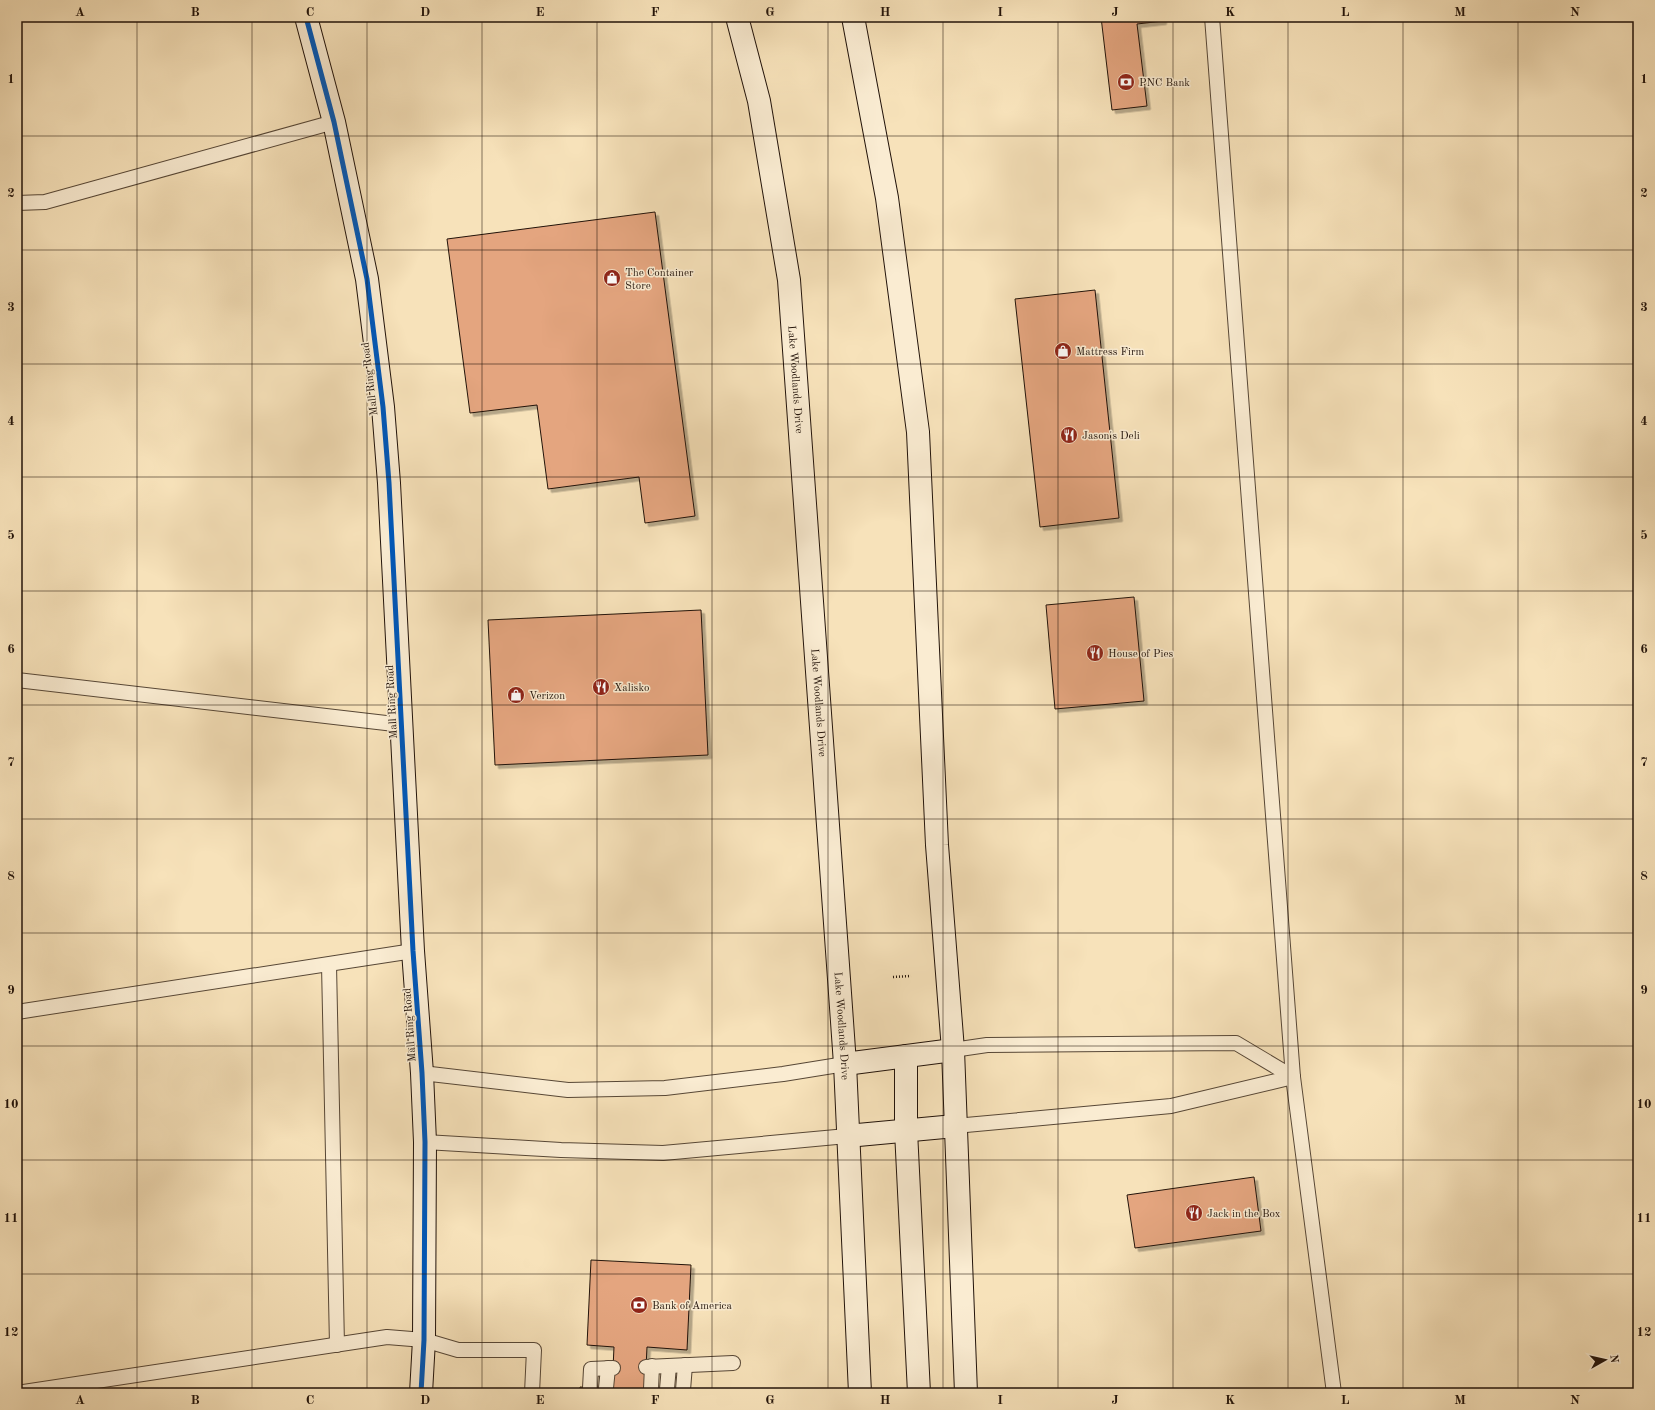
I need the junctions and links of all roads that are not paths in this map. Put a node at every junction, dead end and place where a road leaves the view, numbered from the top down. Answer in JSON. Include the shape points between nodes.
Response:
{"nodes":[{"id":1,"x":306,"y":17,"type":"edge"},
{"id":2,"x":737,"y":17,"type":"edge"},
{"id":3,"x":853,"y":17,"type":"edge"},
{"id":4,"x":1212,"y":17,"type":"edge"},
{"id":5,"x":334,"y":122,"type":"junction"},
{"id":6,"x":17,"y":203,"type":"edge"},
{"id":7,"x":17,"y":680,"type":"edge"},
{"id":8,"x":403,"y":725,"type":"junction"},
{"id":9,"x":413,"y":951,"type":"junction"},
{"id":10,"x":329,"y":965,"type":"junction"},
{"id":11,"x":17,"y":1012,"type":"edge"},
{"id":12,"x":953,"y":1050,"type":"junction"},
{"id":13,"x":906,"y":1056,"type":"junction"},
{"id":14,"x":845,"y":1064,"type":"junction"},
{"id":15,"x":422,"y":1073,"type":"junction"},
{"id":16,"x":1293,"y":1077,"type":"junction"},
{"id":17,"x":956,"y":1126,"type":"junction"},
{"id":18,"x":906,"y":1131,"type":"junction"},
{"id":19,"x":847,"y":1136,"type":"junction"},
{"id":20,"x":425,"y":1142,"type":"junction"},
{"id":21,"x":424,"y":1340,"type":"junction"},
{"id":22,"x":337,"y":1345,"type":"junction"},
{"id":23,"x":733,"y":1364,"type":"dead end"},
{"id":24,"x":685,"y":1365,"type":"junction"},
{"id":25,"x":669,"y":1366,"type":"junction"},
{"id":26,"x":590,"y":1388,"type":"dead end"},
{"id":27,"x":606,"y":1388,"type":"dead end"},
{"id":28,"x":651,"y":1389,"type":"dead end"},
{"id":29,"x":667,"y":1390,"type":"dead end"},
{"id":30,"x":683,"y":1390,"type":"dead end"},
{"id":31,"x":17,"y":1393,"type":"edge"},
{"id":32,"x":421,"y":1393,"type":"edge"},
{"id":33,"x":532,"y":1393,"type":"edge"},
{"id":34,"x":860,"y":1393,"type":"edge"},
{"id":35,"x":919,"y":1393,"type":"edge"},
{"id":36,"x":966,"y":1393,"type":"edge"},
{"id":37,"x":1334,"y":1393,"type":"edge"}],
"edges":[{"from":1,"to":5,"type":"main road","name":"Mall Ring Road"},
{"from":2,"to":14,"type":"main road","name":"Lake Woodlands Drive","via":[[759,101],[789,280]]},
{"from":3,"to":12,"type":"main road","via":[[887,198],[918,432],[937,845]]},
{"from":4,"to":16,"type":"lane"},
{"from":5,"to":6,"type":"lane","via":[[45,202]]},
{"from":5,"to":8,"type":"main road","name":"Mall Ring Road","via":[[367,279],[383,407],[390,483]]},
{"from":7,"to":8,"type":"lane"},
{"from":8,"to":9,"type":"main road","name":"Mall Ring Road"},
{"from":9,"to":10,"type":"lane"},
{"from":9,"to":15,"type":"main road","name":"Mall Ring Road"},
{"from":10,"to":11,"type":"lane"},
{"from":10,"to":22,"type":"lane"},
{"from":12,"to":13,"type":"main road"},
{"from":12,"to":16,"type":"lane","via":[[987,1045],[1236,1043]]},
{"from":12,"to":17,"type":"main road"},
{"from":13,"to":14,"type":"main road"},
{"from":13,"to":18,"type":"main road"},
{"from":14,"to":15,"type":"lane","via":[[665,1088],[568,1090]]},
{"from":14,"to":19,"type":"main road","name":"Lake Woodlands Drive"},
{"from":15,"to":20,"type":"main road","name":"Mall Ring Road"},
{"from":16,"to":17,"type":"lane","via":[[1171,1106]]},
{"from":16,"to":37,"type":"lane"},
{"from":17,"to":18,"type":"main road"},
{"from":17,"to":36,"type":"main road"},
{"from":18,"to":19,"type":"main road"},
{"from":18,"to":35,"type":"main road"},
{"from":19,"to":20,"type":"lane","via":[[663,1153]]},
{"from":19,"to":34,"type":"main road","name":"Lake Woodlands Drive"},
{"from":20,"to":21,"type":"main road","name":"Mall Ring Road"},
{"from":21,"to":22,"type":"lane","via":[[387,1337]]},
{"from":21,"to":32,"type":"main road","name":"Mall Ring Road"},
{"from":21,"to":33,"type":"lane","via":[[458,1350],[534,1350]]},
{"from":22,"to":31,"type":"lane"},
{"from":23,"to":24,"type":"lane"},
{"from":24,"to":25,"type":"lane"},
{"from":24,"to":30,"type":"lane"},
{"from":25,"to":28,"type":"lane","via":[[649,1367]]},
{"from":25,"to":29,"type":"lane"},
{"from":26,"to":27,"type":"lane","via":[[591,1369],[610,1368]]}]}
